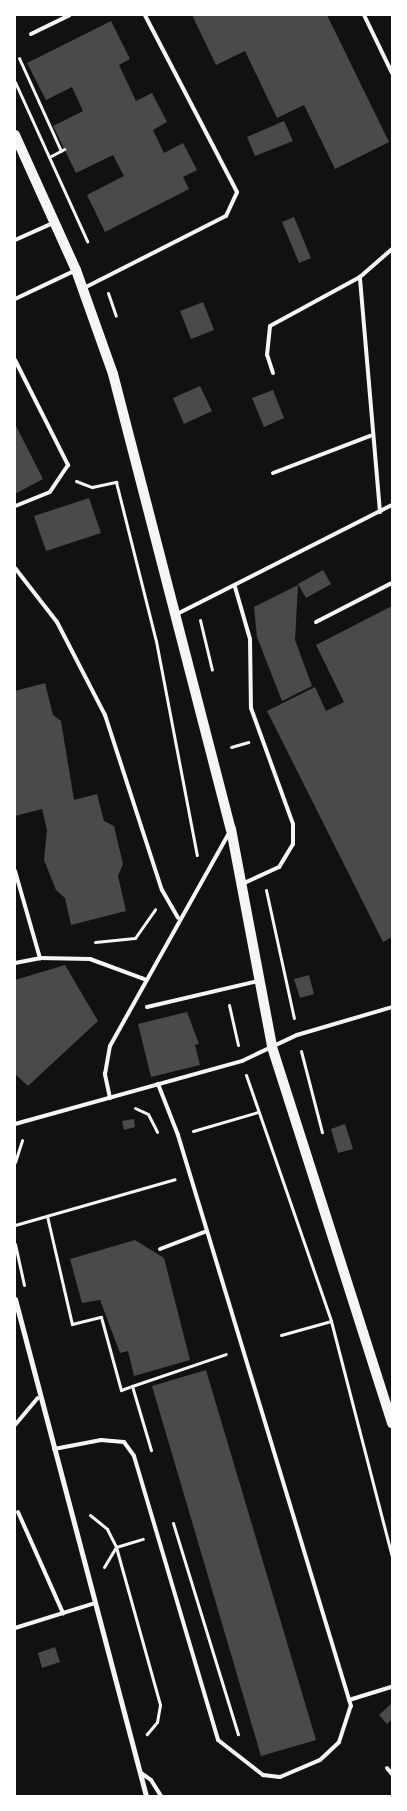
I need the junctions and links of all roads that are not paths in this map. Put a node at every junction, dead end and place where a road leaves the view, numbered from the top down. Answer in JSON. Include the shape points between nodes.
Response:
{"nodes":[{"id":1,"x":70,"y":15,"type":"edge"},
{"id":2,"x":145,"y":15,"type":"edge"},
{"id":3,"x":364,"y":15,"type":"edge"},
{"id":4,"x":31,"y":34,"type":"dead end"},
{"id":5,"x":392,"y":73,"type":"edge"},
{"id":6,"x":15,"y":135,"type":"edge"},
{"id":7,"x":55,"y":222,"type":"junction"},
{"id":8,"x":15,"y":240,"type":"edge"},
{"id":9,"x":392,"y":249,"type":"edge"},
{"id":10,"x":76,"y":270,"type":"junction"},
{"id":11,"x":360,"y":277,"type":"junction"},
{"id":12,"x":83,"y":288,"type":"junction"},
{"id":13,"x":15,"y":299,"type":"edge"},
{"id":14,"x":15,"y":360,"type":"edge"},
{"id":15,"x":273,"y":373,"type":"dead end"},
{"id":16,"x":370,"y":436,"type":"junction"},
{"id":17,"x":273,"y":473,"type":"dead end"},
{"id":18,"x":392,"y":505,"type":"edge"},
{"id":19,"x":15,"y":506,"type":"edge"},
{"id":20,"x":380,"y":512,"type":"junction"},
{"id":21,"x":15,"y":568,"type":"edge"},
{"id":22,"x":392,"y":583,"type":"edge"},
{"id":23,"x":235,"y":587,"type":"junction"},
{"id":24,"x":176,"y":614,"type":"junction"},
{"id":25,"x":316,"y":622,"type":"dead end"},
{"id":26,"x":231,"y":829,"type":"junction"},
{"id":27,"x":15,"y":871,"type":"edge"},
{"id":28,"x":242,"y":884,"type":"junction"},
{"id":29,"x":178,"y":918,"type":"junction"},
{"id":30,"x":40,"y":958,"type":"junction"},
{"id":31,"x":15,"y":963,"type":"edge"},
{"id":32,"x":144,"y":979,"type":"junction"},
{"id":33,"x":258,"y":981,"type":"junction"},
{"id":34,"x":147,"y":1007,"type":"dead end"},
{"id":35,"x":392,"y":1008,"type":"edge"},
{"id":36,"x":272,"y":1047,"type":"junction"},
{"id":37,"x":158,"y":1084,"type":"junction"},
{"id":38,"x":110,"y":1098,"type":"junction"},
{"id":39,"x":15,"y":1124,"type":"edge"},
{"id":40,"x":207,"y":1231,"type":"junction"},
{"id":41,"x":160,"y":1249,"type":"dead end"},
{"id":42,"x":15,"y":1299,"type":"edge"},
{"id":43,"x":38,"y":1398,"type":"junction"},
{"id":44,"x":392,"y":1422,"type":"edge"},
{"id":45,"x":15,"y":1425,"type":"edge"},
{"id":46,"x":52,"y":1449,"type":"junction"},
{"id":47,"x":18,"y":1512,"type":"dead end"},
{"id":48,"x":92,"y":1604,"type":"junction"},
{"id":49,"x":63,"y":1613,"type":"junction"},
{"id":50,"x":15,"y":1628,"type":"edge"},
{"id":51,"x":391,"y":1687,"type":"edge"},
{"id":52,"x":349,"y":1700,"type":"junction"},
{"id":53,"x":387,"y":1768,"type":"dead end"},
{"id":54,"x":139,"y":1772,"type":"junction"},
{"id":55,"x":392,"y":1774,"type":"edge"},
{"id":56,"x":146,"y":1796,"type":"edge"},
{"id":57,"x":160,"y":1796,"type":"edge"}],
"edges":[{"from":1,"to":4,"type":"lane"},
{"from":2,"to":12,"type":"lane","via":[[237,192],[226,216]]},
{"from":3,"to":5,"type":"lane"},
{"from":6,"to":7,"type":"main road"},
{"from":7,"to":8,"type":"lane"},
{"from":7,"to":10,"type":"main road"},
{"from":9,"to":11,"type":"lane"},
{"from":10,"to":12,"type":"main road"},
{"from":10,"to":13,"type":"lane"},
{"from":11,"to":15,"type":"lane","via":[[270,326],[267,355]]},
{"from":11,"to":16,"type":"lane"},
{"from":12,"to":24,"type":"main road","via":[[113,374]]},
{"from":14,"to":19,"type":"lane","via":[[68,465],[64,476],[50,492]]},
{"from":16,"to":17,"type":"lane"},
{"from":16,"to":20,"type":"lane"},
{"from":18,"to":20,"type":"lane"},
{"from":20,"to":23,"type":"lane"},
{"from":21,"to":29,"type":"lane","via":[[57,622],[105,715],[162,890]]},
{"from":22,"to":25,"type":"lane"},
{"from":23,"to":24,"type":"lane"},
{"from":23,"to":28,"type":"lane","via":[[250,638],[251,708],[293,824],[291,853],[279,867]]},
{"from":24,"to":26,"type":"main road"},
{"from":26,"to":28,"type":"main road"},
{"from":26,"to":29,"type":"lane","via":[[203,882]]},
{"from":27,"to":30,"type":"lane"},
{"from":28,"to":33,"type":"main road"},
{"from":29,"to":32,"type":"lane"},
{"from":30,"to":31,"type":"lane"},
{"from":30,"to":32,"type":"lane","via":[[90,959]]},
{"from":32,"to":38,"type":"lane","via":[[110,1046],[105,1074]]},
{"from":33,"to":34,"type":"lane"},
{"from":33,"to":36,"type":"main road"},
{"from":35,"to":36,"type":"lane","via":[[297,1035]]},
{"from":36,"to":37,"type":"lane","via":[[242,1061]]},
{"from":36,"to":44,"type":"main road"},
{"from":37,"to":38,"type":"lane"},
{"from":37,"to":40,"type":"lane","via":[[178,1135]]},
{"from":38,"to":39,"type":"lane"},
{"from":40,"to":41,"type":"lane"},
{"from":40,"to":52,"type":"lane"},
{"from":42,"to":43,"type":"street"},
{"from":43,"to":45,"type":"lane"},
{"from":43,"to":46,"type":"street"},
{"from":46,"to":48,"type":"street"},
{"from":46,"to":52,"type":"lane","via":[[101,1440],[124,1442],[134,1456],[218,1740],[236,1758],[263,1775],[280,1777],[320,1760],[346,1728]]},
{"from":47,"to":49,"type":"lane"},
{"from":48,"to":49,"type":"lane"},
{"from":48,"to":54,"type":"street"},
{"from":49,"to":50,"type":"lane"},
{"from":51,"to":52,"type":"lane"},
{"from":53,"to":55,"type":"lane"},
{"from":54,"to":56,"type":"street"},
{"from":54,"to":57,"type":"lane","via":[[151,1780]]}]}
